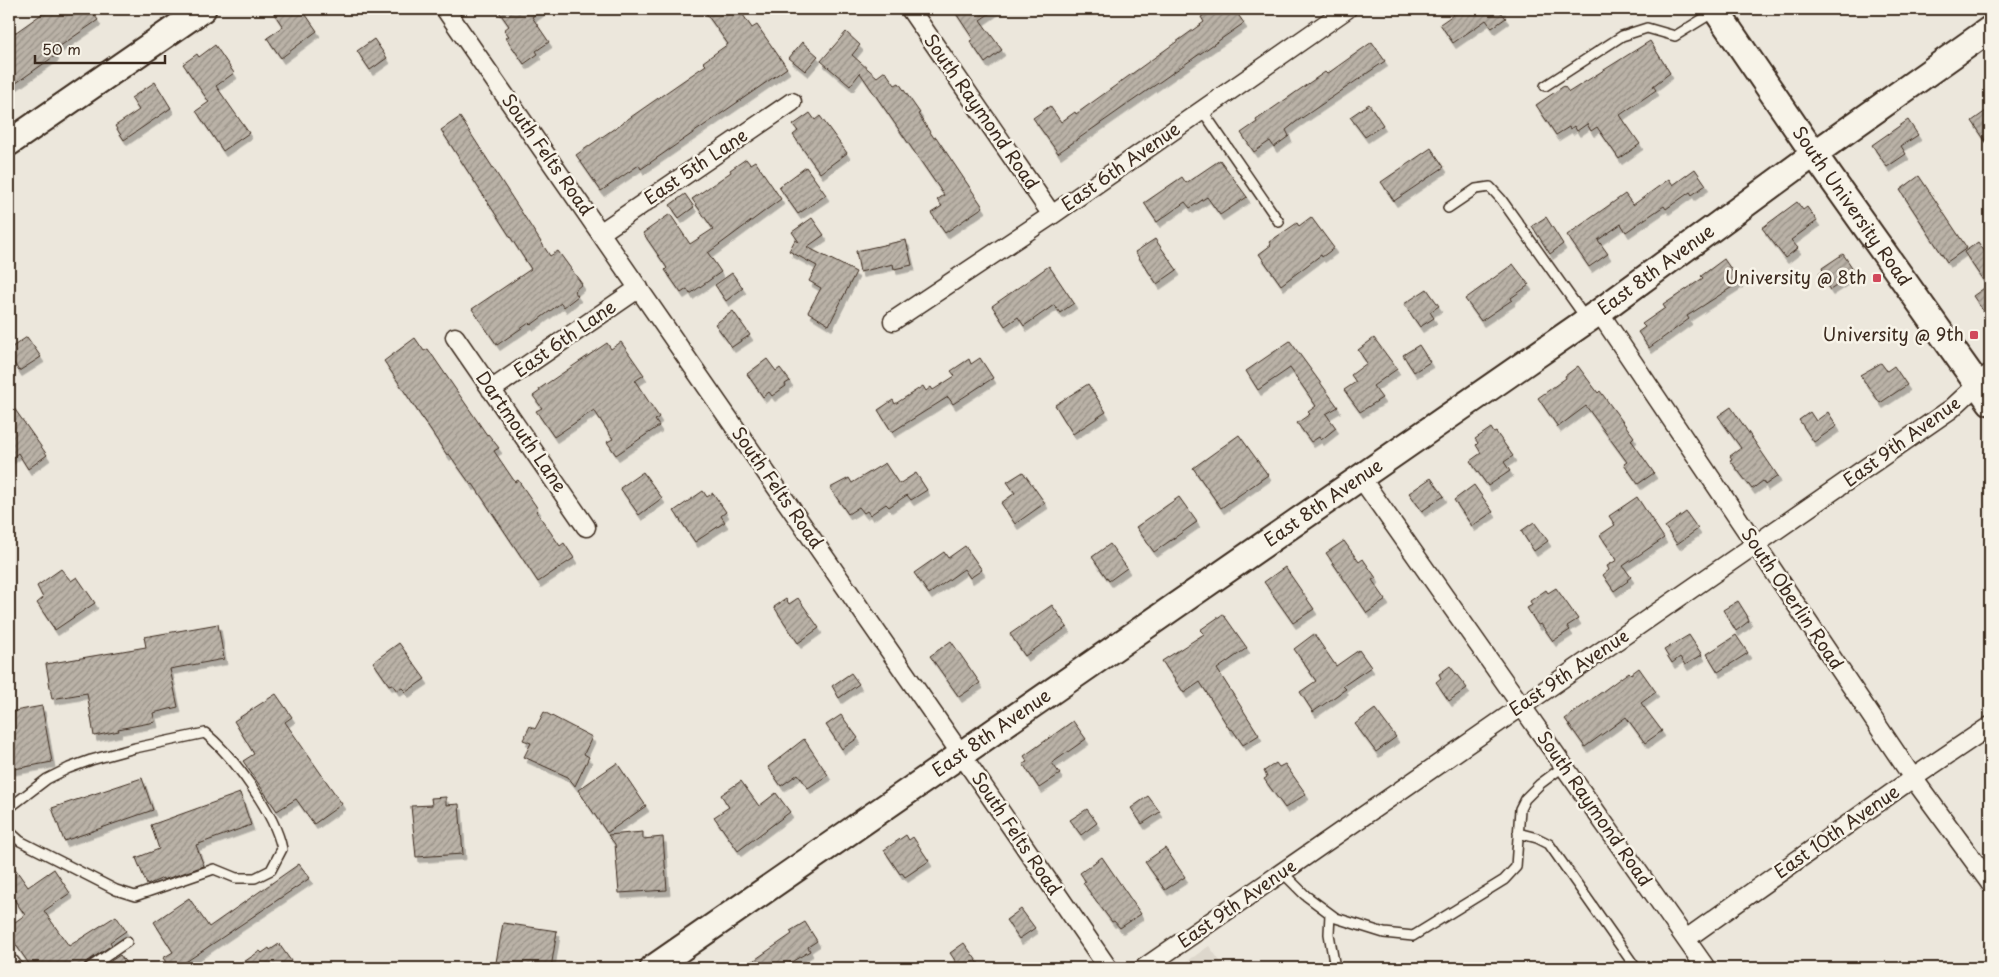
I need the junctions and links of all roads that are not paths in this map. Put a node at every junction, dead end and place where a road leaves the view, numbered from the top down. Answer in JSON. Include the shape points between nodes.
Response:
{"nodes":[{"id":1,"x":203,"y":9,"type":"edge"},
{"id":2,"x":445,"y":9,"type":"edge"},
{"id":3,"x":910,"y":9,"type":"edge"},
{"id":4,"x":1347,"y":9,"type":"edge"},
{"id":5,"x":1716,"y":10,"type":"edge"},
{"id":6,"x":1990,"y":29,"type":"edge"},
{"id":7,"x":1545,"y":86,"type":"dead end"},
{"id":8,"x":792,"y":102,"type":"dead end"},
{"id":9,"x":1202,"y":110,"type":"junction"},
{"id":10,"x":9,"y":143,"type":"edge"},
{"id":11,"x":1814,"y":154,"type":"junction"},
{"id":12,"x":1448,"y":208,"type":"dead end"},
{"id":13,"x":1052,"y":215,"type":"junction"},
{"id":14,"x":1279,"y":222,"type":"dead end"},
{"id":15,"x":600,"y":233,"type":"junction"},
{"id":16,"x":638,"y":288,"type":"junction"},
{"id":17,"x":1593,"y":316,"type":"junction"},
{"id":18,"x":893,"y":320,"type":"dead end"},
{"id":19,"x":455,"y":337,"type":"dead end"},
{"id":20,"x":1986,"y":387,"type":"edge"},
{"id":21,"x":491,"y":390,"type":"junction"},
{"id":22,"x":1361,"y":478,"type":"junction"},
{"id":23,"x":586,"y":527,"type":"dead end"},
{"id":24,"x":1756,"y":546,"type":"junction"},
{"id":25,"x":1521,"y":706,"type":"junction"},
{"id":26,"x":1990,"y":726,"type":"edge"},
{"id":27,"x":961,"y":754,"type":"junction"},
{"id":28,"x":1564,"y":766,"type":"junction"},
{"id":29,"x":1913,"y":778,"type":"junction"},
{"id":30,"x":9,"y":808,"type":"edge"},
{"id":31,"x":9,"y":831,"type":"edge"},
{"id":32,"x":1518,"y":833,"type":"junction"},
{"id":33,"x":1282,"y":872,"type":"junction"},
{"id":34,"x":1990,"y":883,"type":"edge"},
{"id":35,"x":1330,"y":914,"type":"junction"},
{"id":36,"x":1686,"y":939,"type":"junction"},
{"id":37,"x":127,"y":942,"type":"dead end"},
{"id":38,"x":9,"y":964,"type":"edge"},
{"id":39,"x":19,"y":968,"type":"edge"},
{"id":40,"x":89,"y":968,"type":"edge"},
{"id":41,"x":653,"y":968,"type":"edge"},
{"id":42,"x":1108,"y":968,"type":"edge"},
{"id":43,"x":1144,"y":968,"type":"edge"},
{"id":44,"x":1335,"y":968,"type":"edge"},
{"id":45,"x":1636,"y":968,"type":"edge"},
{"id":46,"x":1703,"y":968,"type":"edge"}],
"edges":[{"from":1,"to":10,"type":"street"},
{"from":2,"to":15,"type":"street","name":"South Felts Road"},
{"from":3,"to":13,"type":"street","name":"South Raymond Road"},
{"from":4,"to":9,"type":"street","name":"East 6th Avenue"},
{"from":5,"to":7,"type":"lane","via":[[1675,36],[1647,28],[1622,36]]},
{"from":5,"to":11,"type":"street","name":"South University Road"},
{"from":6,"to":11,"type":"street","name":"East 8th Avenue"},
{"from":8,"to":15,"type":"street","name":"East 5th Lane"},
{"from":9,"to":13,"type":"street","name":"East 6th Avenue"},
{"from":9,"to":14,"type":"lane"},
{"from":11,"to":17,"type":"street","name":"East 8th Avenue"},
{"from":11,"to":20,"type":"street","name":"South University Road"},
{"from":12,"to":17,"type":"lane","via":[[1476,189],[1490,187]]},
{"from":13,"to":18,"type":"street","name":"East 6th Avenue"},
{"from":15,"to":16,"type":"street","name":"South Felts Road"},
{"from":16,"to":21,"type":"street","name":"East 6th Lane"},
{"from":16,"to":27,"type":"street","name":"South Felts Road"},
{"from":17,"to":22,"type":"street","name":"East 8th Avenue"},
{"from":17,"to":24,"type":"street","name":"South Oberlin Road"},
{"from":19,"to":21,"type":"street","name":"Dartmouth Lane"},
{"from":20,"to":24,"type":"street","name":"East 9th Avenue"},
{"from":21,"to":23,"type":"street","name":"Dartmouth Lane"},
{"from":22,"to":25,"type":"street","name":"South Raymond Road"},
{"from":22,"to":27,"type":"street","name":"East 8th Avenue"},
{"from":24,"to":25,"type":"street","name":"East 9th Avenue"},
{"from":24,"to":29,"type":"street","name":"South Oberlin Road"},
{"from":25,"to":28,"type":"street","name":"South Raymond Road"},
{"from":25,"to":33,"type":"street","name":"East 9th Avenue"},
{"from":26,"to":29,"type":"street","name":"East 10th Avenue"},
{"from":27,"to":41,"type":"street","name":"East 8th Avenue"},
{"from":27,"to":42,"type":"street","name":"South Felts Road"},
{"from":28,"to":32,"type":"lane","via":[[1525,799],[1520,809]]},
{"from":28,"to":36,"type":"street","name":"South Raymond Road"},
{"from":29,"to":34,"type":"street","name":"South Oberlin Road"},
{"from":29,"to":36,"type":"street","name":"East 10th Avenue"},
{"from":30,"to":31,"type":"lane","via":[[47,779],[69,768],[135,748],[205,733],[246,778],[279,834],[282,849],[271,870],[255,878],[236,878],[214,870],[135,896],[85,875],[20,841]]},
{"from":32,"to":35,"type":"lane","via":[[1516,867],[1504,880],[1413,936],[1384,933]]},
{"from":32,"to":45,"type":"lane","via":[[1549,844]]},
{"from":33,"to":35,"type":"lane"},
{"from":33,"to":43,"type":"street","name":"East 9th Avenue"},
{"from":35,"to":44,"type":"lane","via":[[1329,934]]},
{"from":36,"to":46,"type":"street","name":"South Raymond Road"},
{"from":37,"to":40,"type":"lane"},
{"from":38,"to":39,"type":"lane","via":[[14,961]]}]}
